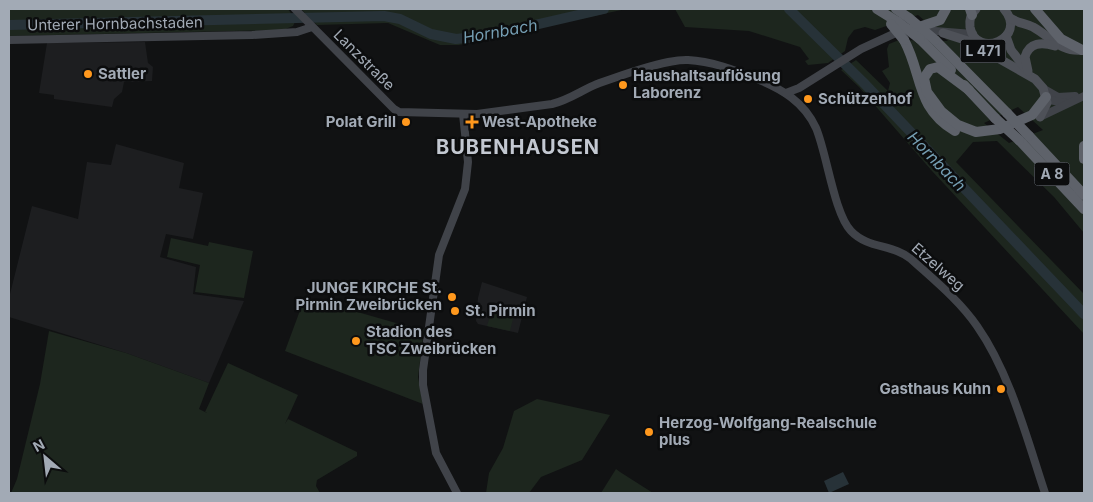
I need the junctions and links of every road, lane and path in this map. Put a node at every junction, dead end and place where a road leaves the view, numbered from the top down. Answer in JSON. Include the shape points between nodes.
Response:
{"nodes":[{"id":1,"x":294,"y":9,"type":"edge"},
{"id":2,"x":873,"y":9,"type":"edge"},
{"id":3,"x":877,"y":9,"type":"edge"},
{"id":4,"x":896,"y":9,"type":"edge"},
{"id":5,"x":946,"y":9,"type":"edge"},
{"id":6,"x":1004,"y":9,"type":"edge"},
{"id":7,"x":1035,"y":9,"type":"edge"},
{"id":8,"x":972,"y":14,"type":"edge"},
{"id":9,"x":1010,"y":18,"type":"junction"},
{"id":10,"x":895,"y":23,"type":"junction"},
{"id":11,"x":312,"y":27,"type":"junction"},
{"id":12,"x":913,"y":29,"type":"junction"},
{"id":13,"x":1037,"y":31,"type":"junction"},
{"id":14,"x":944,"y":33,"type":"junction"},
{"id":15,"x":973,"y":34,"type":"junction"},
{"id":16,"x":1008,"y":34,"type":"junction"},
{"id":17,"x":933,"y":35,"type":"junction"},
{"id":18,"x":9,"y":40,"type":"edge"},
{"id":19,"x":994,"y":44,"type":"junction"},
{"id":20,"x":1061,"y":48,"type":"junction"},
{"id":21,"x":1083,"y":50,"type":"edge"},
{"id":22,"x":1027,"y":72,"type":"junction"},
{"id":23,"x":969,"y":90,"type":"junction"},
{"id":24,"x":786,"y":93,"type":"junction"},
{"id":25,"x":1046,"y":93,"type":"junction"},
{"id":26,"x":1084,"y":95,"type":"edge"},
{"id":27,"x":1068,"y":103,"type":"junction"},
{"id":28,"x":463,"y":114,"type":"junction"},
{"id":29,"x":1040,"y":117,"type":"junction"},
{"id":30,"x":1024,"y":138,"type":"junction"},
{"id":31,"x":1084,"y":146,"type":"edge"},
{"id":32,"x":1084,"y":159,"type":"edge"},
{"id":33,"x":1084,"y":194,"type":"edge"},
{"id":34,"x":1084,"y":209,"type":"edge"},
{"id":35,"x":457,"y":493,"type":"edge"},
{"id":36,"x":1045,"y":493,"type":"edge"}],
"edges":[{"from":1,"to":11,"type":"street","name":"Lanzstraße"},
{"from":2,"to":10,"type":"highway"},
{"from":3,"to":10,"type":"highway","number":"A 8"},
{"from":4,"to":17,"type":"highway","number":"A 8","bridge":true},
{"from":5,"to":12,"type":"highway","via":[[940,20]]},
{"from":6,"to":9,"type":"main road"},
{"from":7,"to":21,"type":"highway","via":[[1063,41]]},
{"from":8,"to":15,"type":"main road"},
{"from":8,"to":17,"type":"street","via":[[953,29]]},
{"from":9,"to":13,"type":"main road"},
{"from":9,"to":16,"type":"main road"},
{"from":10,"to":23,"type":"highway","number":"A 8","bridge":true,"via":[[920,39]]},
{"from":10,"to":29,"type":"highway","bridge":true,"via":[[924,100],[936,116],[954,130],[972,138],[989,138]]},
{"from":11,"to":18,"type":"street","name":"Unterer Hornbachstaden","via":[[296,32],[252,35]]},
{"from":11,"to":28,"type":"street","name":"Lanzstraße","via":[[399,112]]},
{"from":12,"to":17,"type":"street"},
{"from":12,"to":24,"type":"street","via":[[890,34]]},
{"from":13,"to":16,"type":"main road","via":[[1020,29]]},
{"from":13,"to":20,"type":"main road"},
{"from":14,"to":15,"type":"street"},
{"from":14,"to":17,"type":"street"},
{"from":14,"to":22,"type":"main road","number":"L 471","via":[[968,41]]},
{"from":15,"to":19,"type":"main road","via":[[982,42]]},
{"from":16,"to":19,"type":"main road"},
{"from":16,"to":22,"type":"main road","via":[[1014,56]]},
{"from":17,"to":30,"type":"highway","number":"A 8","bridge":true,"via":[[1006,113]]},
{"from":19,"to":22,"type":"main road","via":[[1005,50]]},
{"from":20,"to":21,"type":"main road"},
{"from":20,"to":22,"type":"main road","via":[[1041,43],[1031,47],[1025,57]]},
{"from":22,"to":25,"type":"main road"},
{"from":23,"to":25,"type":"highway","via":[[940,67],[932,68],[925,75],[926,89],[937,107],[954,123],[976,132],[1000,129],[1032,114]]},
{"from":23,"to":30,"type":"highway","number":"A 8","bridge":true,"via":[[995,118]]},
{"from":24,"to":28,"type":"street","via":[[737,71],[686,60],[603,82],[558,102]]},
{"from":24,"to":36,"type":"street","name":"Etzelweg","via":[[815,126],[843,218],[850,230],[864,242],[906,255],[955,299],[984,337],[1010,394]]},
{"from":25,"to":26,"type":"street","via":[[1066,98]]},
{"from":25,"to":27,"type":"street","via":[[1052,102]]},
{"from":25,"to":29,"type":"main road","via":[[1047,104]]},
{"from":26,"to":27,"type":"street"},
{"from":27,"to":29,"type":"street"},
{"from":28,"to":35,"type":"street","via":[[468,162],[465,189],[439,255],[422,370],[436,453]]},
{"from":30,"to":33,"type":"highway","number":"A 8"},
{"from":30,"to":34,"type":"highway","number":"A 8"},
{"from":31,"to":32,"type":"highway"}]}
